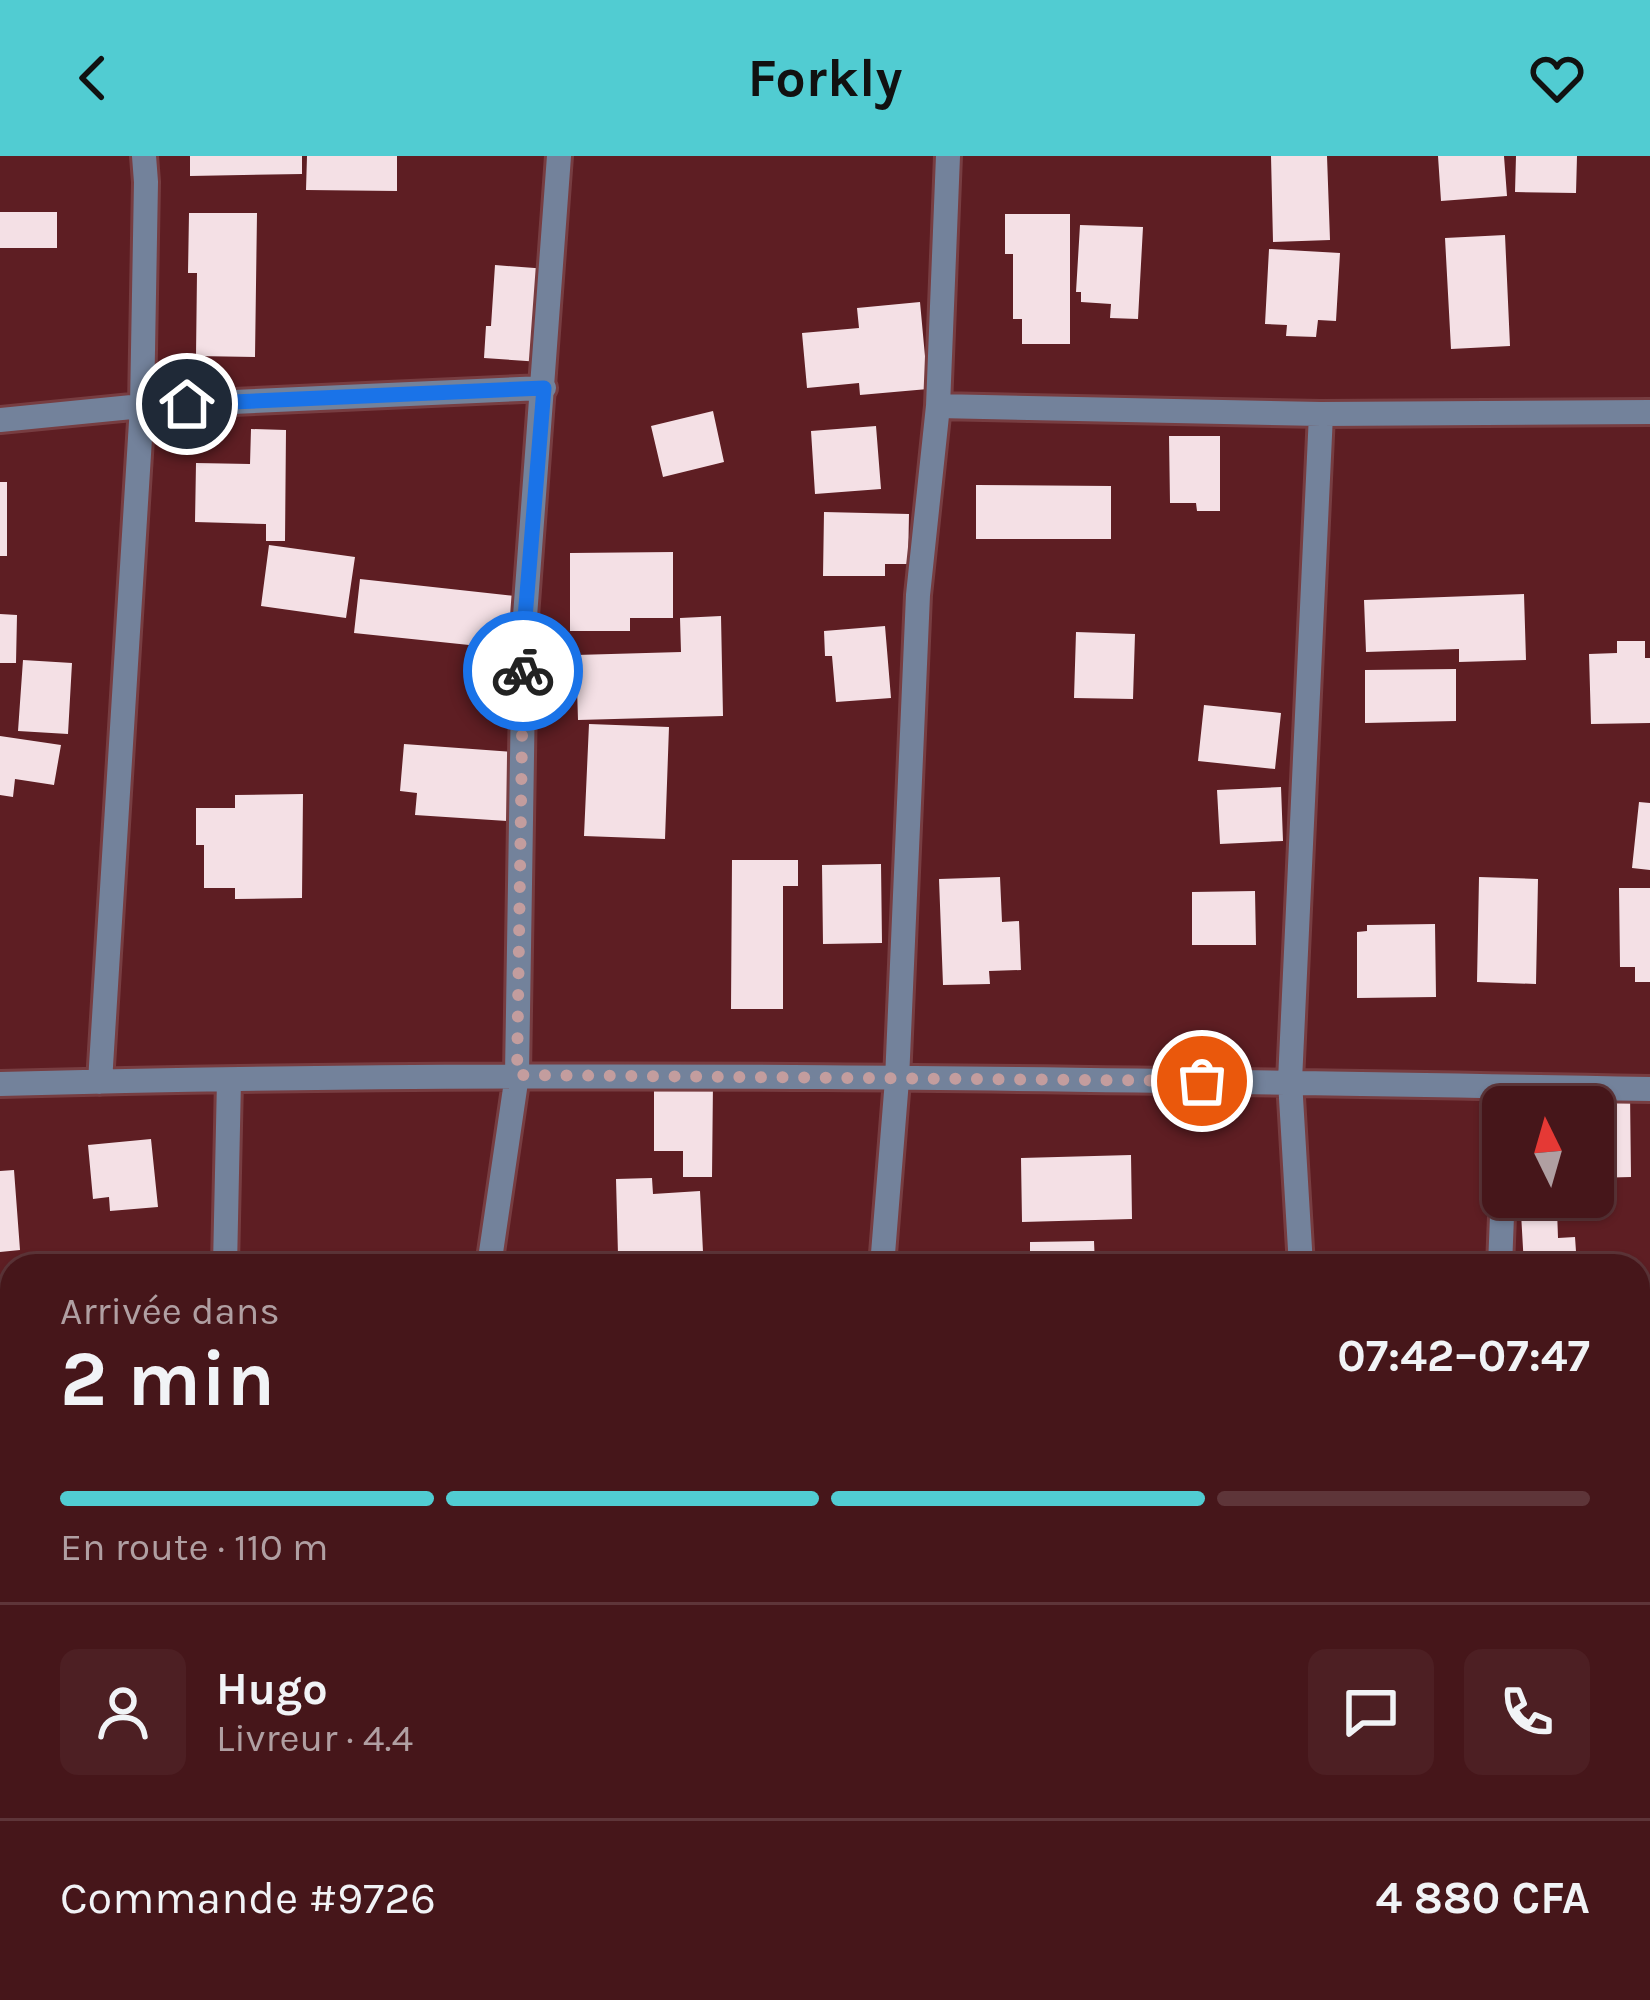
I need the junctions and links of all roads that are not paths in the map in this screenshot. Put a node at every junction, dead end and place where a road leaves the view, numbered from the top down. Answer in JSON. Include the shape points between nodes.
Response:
{"nodes":[{"id":1,"x":144,"y":156,"type":"edge"},
{"id":2,"x":559,"y":156,"type":"edge"},
{"id":3,"x":948,"y":156,"type":"edge"},
{"id":4,"x":544,"y":388,"type":"junction"},
{"id":5,"x":142,"y":406,"type":"junction"},
{"id":6,"x":938,"y":406,"type":"junction"},
{"id":7,"x":1650,"y":412,"type":"edge"},
{"id":8,"x":1321,"y":414,"type":"junction"},
{"id":9,"x":0,"y":419,"type":"edge"},
{"id":10,"x":517,"y":1075,"type":"junction"},
{"id":11,"x":230,"y":1079,"type":"junction"},
{"id":12,"x":897,"y":1080,"type":"junction"},
{"id":13,"x":100,"y":1082,"type":"junction"},
{"id":14,"x":1290,"y":1082,"type":"junction"},
{"id":15,"x":0,"y":1084,"type":"edge"},
{"id":16,"x":1650,"y":1088,"type":"edge"},
{"id":17,"x":1614,"y":1090,"type":"edge"},
{"id":18,"x":1482,"y":1094,"type":"edge"},
{"id":19,"x":1502,"y":1218,"type":"edge"},
{"id":20,"x":225,"y":1254,"type":"edge"},
{"id":21,"x":491,"y":1254,"type":"edge"},
{"id":22,"x":883,"y":1254,"type":"edge"},
{"id":23,"x":1299,"y":1254,"type":"edge"},
{"id":24,"x":1500,"y":1254,"type":"edge"}],
"edges":[{"from":1,"to":5,"type":"street"},
{"from":2,"to":4,"type":"street"},
{"from":3,"to":6,"type":"street"},
{"from":4,"to":5,"type":"street"},
{"from":4,"to":10,"type":"street","via":[[524,630]]},
{"from":5,"to":9,"type":"street"},
{"from":5,"to":13,"type":"street"},
{"from":6,"to":8,"type":"street"},
{"from":6,"to":12,"type":"street","via":[[918,596]]},
{"from":7,"to":8,"type":"street"},
{"from":8,"to":14,"type":"street"},
{"from":10,"to":11,"type":"street"},
{"from":10,"to":12,"type":"street"},
{"from":10,"to":21,"type":"street"},
{"from":11,"to":13,"type":"street"},
{"from":11,"to":20,"type":"street"},
{"from":12,"to":14,"type":"street"},
{"from":12,"to":22,"type":"street"},
{"from":13,"to":15,"type":"street"},
{"from":14,"to":18,"type":"street"},
{"from":14,"to":23,"type":"street"},
{"from":16,"to":17,"type":"street"},
{"from":19,"to":24,"type":"street"}]}
